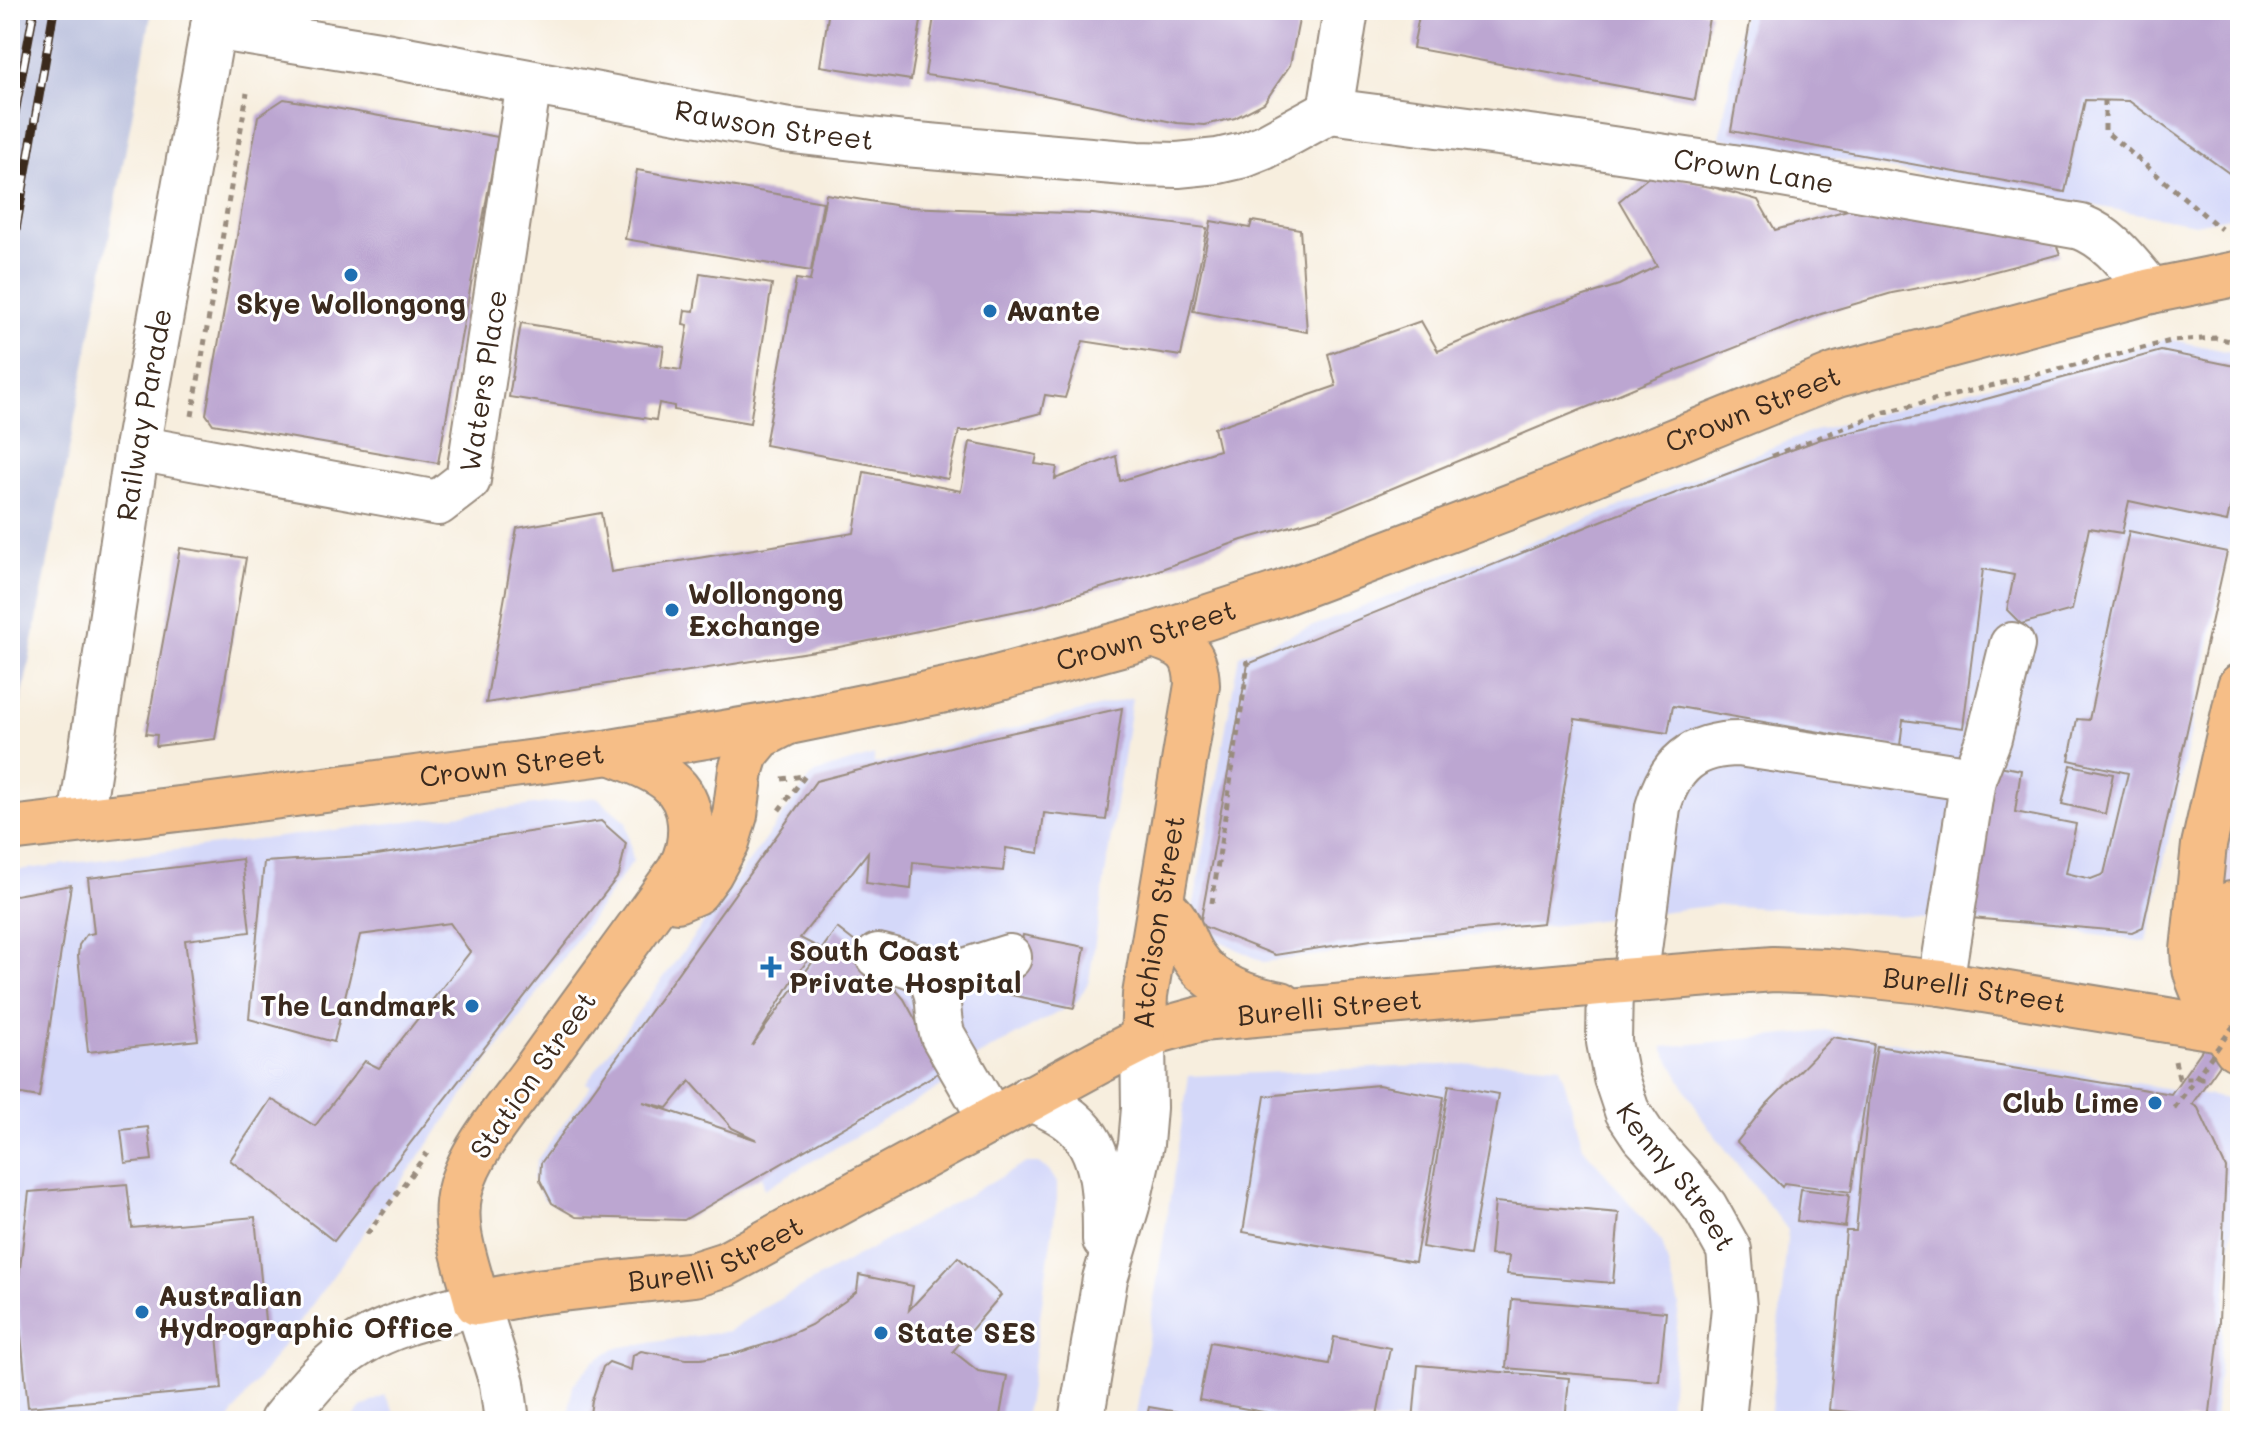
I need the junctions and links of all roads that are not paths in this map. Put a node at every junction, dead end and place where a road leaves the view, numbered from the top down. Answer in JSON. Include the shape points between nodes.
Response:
{"nodes":[{"id":1,"x":1346,"y":10,"type":"edge"},
{"id":2,"x":214,"y":18,"type":"edge"},
{"id":3,"x":529,"y":83,"type":"junction"},
{"id":4,"x":1330,"y":111,"type":"junction"},
{"id":5,"x":2240,"y":273,"type":"edge"},
{"id":6,"x":2151,"y":291,"type":"junction"},
{"id":7,"x":137,"y":448,"type":"junction"},
{"id":8,"x":1153,"y":635,"type":"junction"},
{"id":9,"x":2012,"y":645,"type":"dead end"},
{"id":10,"x":2240,"y":686,"type":"edge"},
{"id":11,"x":789,"y":722,"type":"junction"},
{"id":12,"x":611,"y":752,"type":"junction"},
{"id":13,"x":1973,"y":779,"type":"junction"},
{"id":14,"x":81,"y":820,"type":"junction"},
{"id":15,"x":10,"y":829,"type":"edge"},
{"id":16,"x":1161,"y":904,"type":"junction"},
{"id":17,"x":2231,"y":904,"type":"dead end"},
{"id":18,"x":649,"y":912,"type":"junction"},
{"id":19,"x":878,"y":956,"type":"dead end"},
{"id":20,"x":1009,"y":957,"type":"dead end"},
{"id":21,"x":933,"y":981,"type":"junction"},
{"id":22,"x":1622,"y":981,"type":"junction"},
{"id":23,"x":1941,"y":983,"type":"junction"},
{"id":24,"x":1312,"y":1008,"type":"junction"},
{"id":25,"x":2233,"y":1034,"type":"edge"},
{"id":26,"x":1143,"y":1039,"type":"junction"},
{"id":27,"x":1029,"y":1098,"type":"junction"},
{"id":28,"x":991,"y":1119,"type":"junction"},
{"id":29,"x":1105,"y":1279,"type":"junction"},
{"id":30,"x":477,"y":1303,"type":"junction"},
{"id":31,"x":282,"y":1421,"type":"edge"},
{"id":32,"x":507,"y":1421,"type":"edge"},
{"id":33,"x":1081,"y":1421,"type":"edge"},
{"id":34,"x":1723,"y":1421,"type":"edge"}],
"edges":[{"from":1,"to":4,"type":"street"},
{"from":2,"to":3,"type":"street","name":"Rawson Street"},
{"from":2,"to":7,"type":"street","name":"Railway Parade"},
{"from":3,"to":4,"type":"street","name":"Rawson Street","via":[[784,130],[1137,164],[1178,165],[1244,155]]},
{"from":3,"to":7,"type":"street","name":"Waters Place","via":[[468,480],[438,503]]},
{"from":4,"to":6,"type":"street","name":"Crown Lane","via":[[1744,169],[2081,227],[2110,244]]},
{"from":5,"to":6,"type":"main road","name":"Crown Street"},
{"from":6,"to":8,"type":"main road","name":"Crown Street","via":[[1837,375],[1518,504],[1282,593]]},
{"from":7,"to":14,"type":"street","name":"Railway Parade"},
{"from":8,"to":11,"type":"main road","name":"Crown Street","via":[[975,684]]},
{"from":8,"to":16,"type":"main road","name":"Atchison Street","via":[[1189,652],[1197,672]]},
{"from":9,"to":13,"type":"street"},
{"from":10,"to":25,"type":"main road","via":[[2204,845],[2193,950],[2197,978]]},
{"from":11,"to":12,"type":"main road","name":"Crown Street"},
{"from":11,"to":18,"type":"main road","via":[[761,736],[746,754],[732,828],[696,892]]},
{"from":12,"to":14,"type":"main road","name":"Crown Street"},
{"from":12,"to":18,"type":"main road","name":"Station Street","via":[[671,782],[689,808],[686,858]]},
{"from":13,"to":22,"type":"street","name":"Kenny Street","via":[[1739,744],[1696,753],[1681,762],[1663,790]]},
{"from":13,"to":23,"type":"street"},
{"from":14,"to":15,"type":"main road","name":"Crown Street"},
{"from":16,"to":24,"type":"main road","via":[[1176,921],[1195,961],[1223,984],[1253,998]]},
{"from":16,"to":26,"type":"main road","name":"Atchison Street"},
{"from":17,"to":25,"type":"main road","via":[[2225,960]]},
{"from":18,"to":30,"type":"main road","name":"Station Street","via":[[467,1168],[457,1225]]},
{"from":19,"to":21,"type":"street","via":[[912,966]]},
{"from":20,"to":21,"type":"street"},
{"from":21,"to":28,"type":"street","via":[[943,1036]]},
{"from":22,"to":23,"type":"main road","name":"Burelli Street","via":[[1773,969]]},
{"from":22,"to":24,"type":"main road","name":"Burelli Street"},
{"from":22,"to":34,"type":"street","name":"Kenny Street","via":[[1609,1042],[1627,1111],[1705,1207],[1729,1250],[1734,1307]]},
{"from":23,"to":25,"type":"main road","name":"Burelli Street"},
{"from":24,"to":26,"type":"main road","name":"Burelli Street","via":[[1187,1021]]},
{"from":26,"to":27,"type":"main road","name":"Burelli Street"},
{"from":26,"to":29,"type":"street","name":"Atchison Street","via":[[1141,1144]]},
{"from":27,"to":28,"type":"main road","name":"Burelli Street"},
{"from":27,"to":29,"type":"street","name":"Atchison Street","via":[[1073,1122],[1096,1153],[1104,1207]]},
{"from":28,"to":30,"type":"main road","name":"Burelli Street","via":[[726,1264],[676,1277]]},
{"from":29,"to":33,"type":"street","name":"Atchison Street"},
{"from":30,"to":31,"type":"street","via":[[420,1318],[359,1344],[319,1377]]},
{"from":30,"to":32,"type":"street","via":[[502,1383]]}]}
